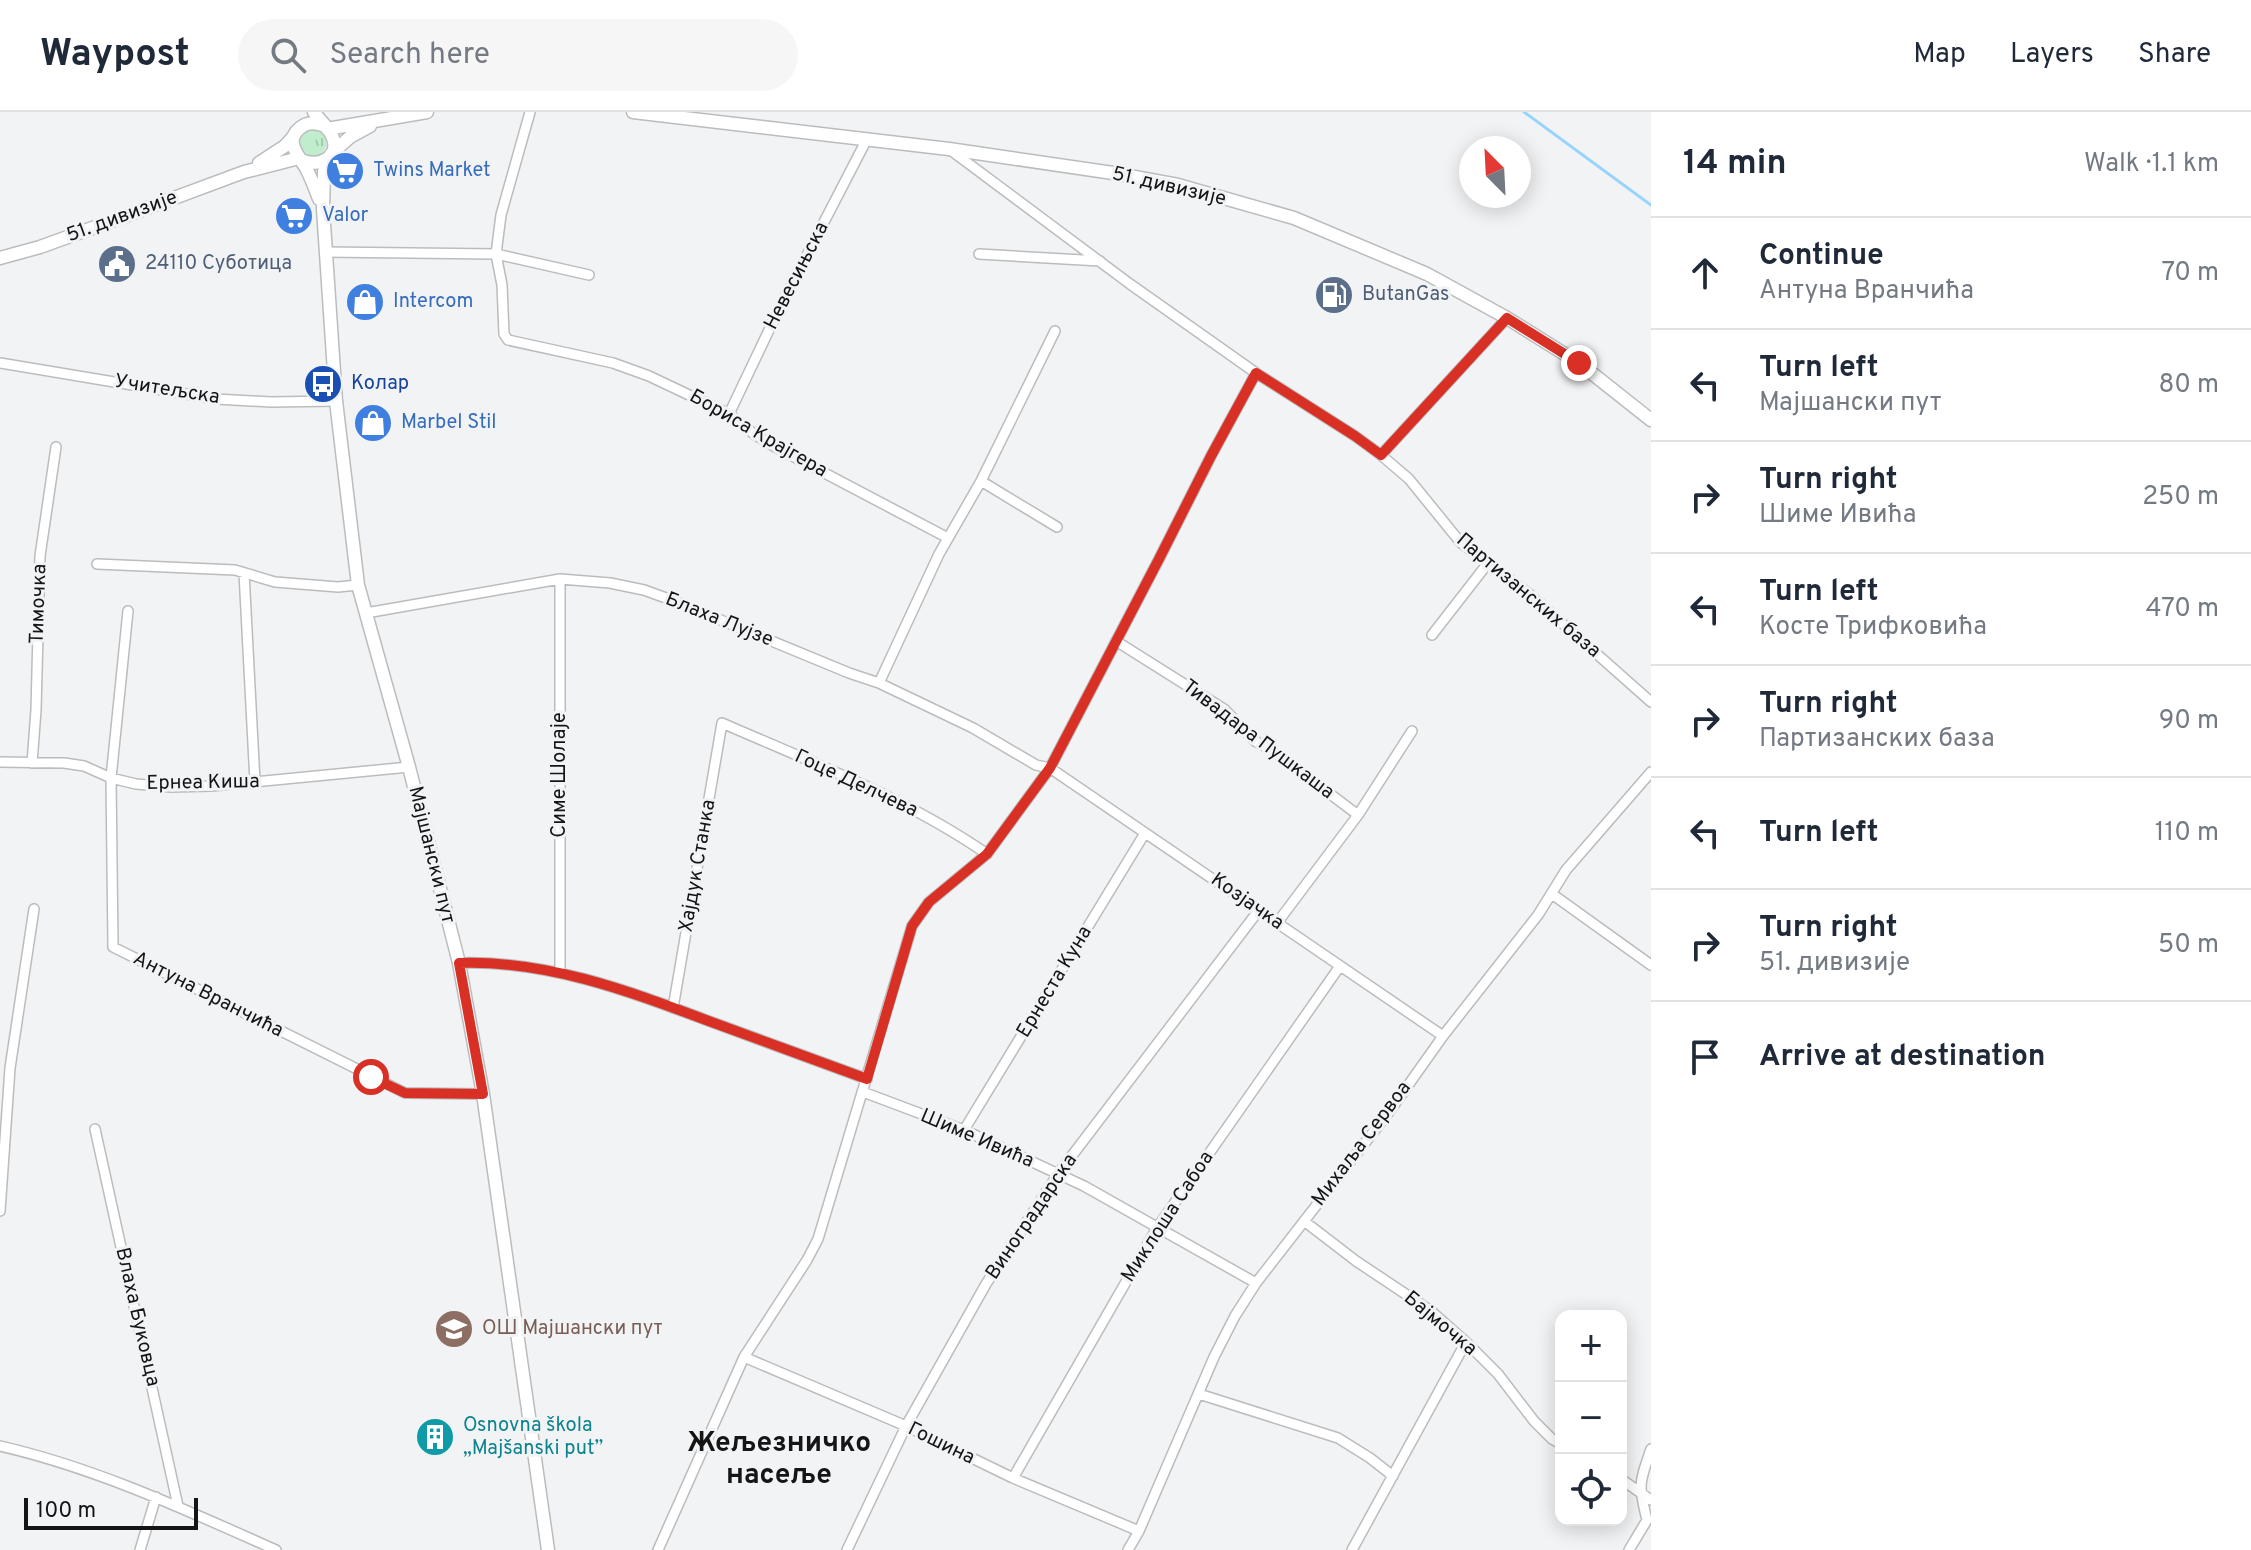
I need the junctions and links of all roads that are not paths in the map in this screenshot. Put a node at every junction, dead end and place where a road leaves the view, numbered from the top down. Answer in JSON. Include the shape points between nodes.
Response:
{"nodes":[{"id":1,"x":297,"y":112,"type":"edge"},
{"id":2,"x":314,"y":112,"type":"edge"},
{"id":3,"x":427,"y":112,"type":"edge"},
{"id":4,"x":530,"y":112,"type":"edge"},
{"id":5,"x":633,"y":112,"type":"edge"},
{"id":6,"x":379,"y":121,"type":"junction"},
{"id":7,"x":326,"y":128,"type":"junction"},
{"id":8,"x":296,"y":133,"type":"junction"},
{"id":9,"x":867,"y":139,"type":"junction"},
{"id":10,"x":949,"y":149,"type":"junction"},
{"id":11,"x":329,"y":156,"type":"junction"},
{"id":12,"x":300,"y":159,"type":"junction"},
{"id":13,"x":244,"y":172,"type":"junction"},
{"id":14,"x":323,"y":209,"type":"junction"},
{"id":15,"x":325,"y":252,"type":"junction"},
{"id":16,"x":496,"y":254,"type":"junction"},
{"id":17,"x":979,"y":254,"type":"dead end"},
{"id":18,"x":0,"y":258,"type":"edge"},
{"id":19,"x":1100,"y":261,"type":"junction"},
{"id":20,"x":589,"y":275,"type":"dead end"},
{"id":21,"x":1507,"y":318,"type":"junction"},
{"id":22,"x":1055,"y":331,"type":"dead end"},
{"id":23,"x":0,"y":363,"type":"edge"},
{"id":24,"x":1256,"y":373,"type":"junction"},
{"id":25,"x":336,"y":401,"type":"junction"},
{"id":26,"x":729,"y":414,"type":"junction"},
{"id":27,"x":1651,"y":420,"type":"edge"},
{"id":28,"x":56,"y":447,"type":"dead end"},
{"id":29,"x":1381,"y":455,"type":"junction"},
{"id":30,"x":981,"y":481,"type":"junction"},
{"id":31,"x":1057,"y":527,"type":"dead end"},
{"id":32,"x":948,"y":538,"type":"junction"},
{"id":33,"x":1488,"y":563,"type":"junction"},
{"id":34,"x":97,"y":564,"type":"dead end"},
{"id":35,"x":244,"y":573,"type":"junction"},
{"id":36,"x":560,"y":579,"type":"junction"},
{"id":37,"x":358,"y":585,"type":"junction"},
{"id":38,"x":128,"y":611,"type":"dead end"},
{"id":39,"x":366,"y":613,"type":"junction"},
{"id":40,"x":1432,"y":635,"type":"dead end"},
{"id":41,"x":1116,"y":641,"type":"junction"},
{"id":42,"x":879,"y":683,"type":"junction"},
{"id":43,"x":1651,"y":702,"type":"edge"},
{"id":44,"x":722,"y":723,"type":"joint"},
{"id":45,"x":1412,"y":731,"type":"dead end"},
{"id":46,"x":0,"y":762,"type":"edge"},
{"id":47,"x":32,"y":763,"type":"junction"},
{"id":48,"x":409,"y":767,"type":"junction"},
{"id":49,"x":1050,"y":768,"type":"junction"},
{"id":50,"x":1651,"y":772,"type":"edge"},
{"id":51,"x":111,"y":778,"type":"junction"},
{"id":52,"x":255,"y":782,"type":"junction"},
{"id":53,"x":1358,"y":815,"type":"junction"},
{"id":54,"x":1145,"y":833,"type":"junction"},
{"id":55,"x":987,"y":854,"type":"junction"},
{"id":56,"x":1552,"y":894,"type":"junction"},
{"id":57,"x":34,"y":909,"type":"dead end"},
{"id":58,"x":1259,"y":910,"type":"junction"},
{"id":59,"x":1277,"y":923,"type":"junction"},
{"id":60,"x":459,"y":963,"type":"junction"},
{"id":61,"x":1651,"y":965,"type":"edge"},
{"id":62,"x":1340,"y":966,"type":"junction"},
{"id":63,"x":560,"y":972,"type":"junction"},
{"id":64,"x":673,"y":1008,"type":"junction"},
{"id":65,"x":1443,"y":1036,"type":"junction"},
{"id":66,"x":867,"y":1079,"type":"junction"},
{"id":67,"x":863,"y":1092,"type":"junction"},
{"id":68,"x":483,"y":1094,"type":"junction"},
{"id":69,"x":95,"y":1129,"type":"dead end"},
{"id":70,"x":964,"y":1130,"type":"junction"},
{"id":71,"x":1058,"y":1174,"type":"junction"},
{"id":72,"x":0,"y":1200,"type":"edge"},
{"id":73,"x":0,"y":1211,"type":"edge"},
{"id":74,"x":1304,"y":1221,"type":"junction"},
{"id":75,"x":1157,"y":1228,"type":"junction"},
{"id":76,"x":1256,"y":1283,"type":"junction"},
{"id":77,"x":1466,"y":1342,"type":"junction"},
{"id":78,"x":744,"y":1357,"type":"junction"},
{"id":79,"x":1199,"y":1394,"type":"junction"},
{"id":80,"x":906,"y":1426,"type":"junction"},
{"id":81,"x":1555,"y":1441,"type":"edge"},
{"id":82,"x":0,"y":1446,"type":"edge"},
{"id":83,"x":1651,"y":1449,"type":"edge"},
{"id":84,"x":1393,"y":1476,"type":"junction"},
{"id":85,"x":1013,"y":1478,"type":"junction"},
{"id":86,"x":1627,"y":1483,"type":"edge"},
{"id":87,"x":1640,"y":1492,"type":"junction"},
{"id":88,"x":156,"y":1497,"type":"junction"},
{"id":89,"x":1651,"y":1500,"type":"edge"},
{"id":90,"x":178,"y":1506,"type":"junction"},
{"id":91,"x":1139,"y":1531,"type":"junction"},
{"id":92,"x":140,"y":1550,"type":"edge"},
{"id":93,"x":276,"y":1550,"type":"edge"},
{"id":94,"x":548,"y":1550,"type":"edge"},
{"id":95,"x":658,"y":1550,"type":"edge"},
{"id":96,"x":847,"y":1550,"type":"edge"},
{"id":97,"x":1128,"y":1550,"type":"edge"},
{"id":98,"x":1352,"y":1550,"type":"edge"},
{"id":99,"x":1629,"y":1550,"type":"edge"}],
"edges":[{"from":1,"to":8,"type":"street"},
{"from":2,"to":7,"type":"street"},
{"from":3,"to":6,"type":"street"},
{"from":4,"to":16,"type":"street","name":"Бориса Крајгера","via":[[501,215]]},
{"from":5,"to":9,"type":"street","name":"51. дивизије"},
{"from":6,"to":7,"type":"street"},
{"from":6,"to":11,"type":"street"},
{"from":7,"to":8,"type":"street","via":[[314,123]]},
{"from":7,"to":11,"type":"street","via":[[334,141]]},
{"from":8,"to":12,"type":"street","via":[[293,149]]},
{"from":8,"to":13,"type":"street","name":"51. дивизије"},
{"from":9,"to":10,"type":"street","name":"51. дивизије"},
{"from":9,"to":26,"type":"street","name":"Невесињска"},
{"from":10,"to":19,"type":"street","name":"Партизанских база"},
{"from":10,"to":21,"type":"street","name":"51. дивизије","via":[[1178,185],[1294,218],[1427,274]]},
{"from":11,"to":12,"type":"street","via":[[314,164]]},
{"from":11,"to":14,"type":"street","name":"Мајшански пут"},
{"from":12,"to":13,"type":"street","name":"51. дивизије"},
{"from":12,"to":14,"type":"street","name":"Мајшански пут"},
{"from":13,"to":18,"type":"street","name":"51. дивизије"},
{"from":14,"to":15,"type":"street","name":"Мајшански пут"},
{"from":15,"to":16,"type":"street"},
{"from":15,"to":25,"type":"street","name":"Мајшански пут"},
{"from":16,"to":20,"type":"street"},
{"from":16,"to":26,"type":"street","name":"Бориса Крајгера","via":[[508,340],[613,363]]},
{"from":17,"to":19,"type":"street"},
{"from":19,"to":24,"type":"street","name":"Партизанских база"},
{"from":21,"to":27,"type":"street","name":"51. дивизије","via":[[1579,363]]},
{"from":21,"to":29,"type":"street"},
{"from":22,"to":30,"type":"street"},
{"from":23,"to":25,"type":"street","name":"Учитељска","via":[[216,399]]},
{"from":24,"to":29,"type":"street","name":"Партизанских база"},
{"from":24,"to":41,"type":"street"},
{"from":25,"to":37,"type":"street","name":"Мајшански пут"},
{"from":26,"to":32,"type":"street","name":"Бориса Крајгера","via":[[777,448]]},
{"from":28,"to":47,"type":"street","name":"Тимочка","via":[[40,556]]},
{"from":29,"to":33,"type":"street","name":"Партизанских база","via":[[1409,479],[1461,543]]},
{"from":30,"to":31,"type":"street"},
{"from":30,"to":32,"type":"street"},
{"from":32,"to":42,"type":"street"},
{"from":33,"to":40,"type":"street"},
{"from":33,"to":43,"type":"street","name":"Партизанских база"},
{"from":34,"to":35,"type":"street"},
{"from":35,"to":37,"type":"street","via":[[275,582]]},
{"from":35,"to":52,"type":"street"},
{"from":36,"to":39,"type":"street","name":"Блаха Лујзе"},
{"from":36,"to":42,"type":"street","name":"Блаха Лујзе","via":[[644,590]]},
{"from":36,"to":63,"type":"street","name":"Симе Шолаје"},
{"from":37,"to":39,"type":"street","name":"Мајшански пут"},
{"from":38,"to":51,"type":"street","name":"Антуна Вранчића"},
{"from":39,"to":48,"type":"street","name":"Мајшански пут"},
{"from":41,"to":49,"type":"street"},
{"from":41,"to":53,"type":"street","name":"Тивадара Пушкаша","via":[[1224,709],[1255,741]]},
{"from":42,"to":49,"type":"street","name":"Блаха Лујзе"},
{"from":44,"to":55,"type":"street","name":"Гоце Делчева","via":[[893,800]]},
{"from":44,"to":64,"type":"street","name":"Хајдук Станка"},
{"from":45,"to":53,"type":"street"},
{"from":46,"to":47,"type":"street","name":"Ернеа Киша"},
{"from":47,"to":51,"type":"street","name":"Ернеа Киша","via":[[84,766]]},
{"from":48,"to":52,"type":"street","name":"Ернеа Киша"},
{"from":48,"to":60,"type":"street","name":"Мајшански пут"},
{"from":49,"to":54,"type":"street","name":"Козјачка"},
{"from":49,"to":55,"type":"street"},
{"from":50,"to":56,"type":"street","name":"Михаља Сервоа","via":[[1566,870]]},
{"from":51,"to":52,"type":"street","name":"Ернеа Киша","via":[[171,787]]},
{"from":51,"to":68,"type":"street","name":"Антуна Вранчића","via":[[113,947],[405,1093]]},
{"from":53,"to":59,"type":"street"},
{"from":54,"to":58,"type":"street","name":"Козјачка"},
{"from":54,"to":70,"type":"street","name":"Ернеста Куна"},
{"from":55,"to":66,"type":"street","via":[[929,902],[912,926]]},
{"from":56,"to":61,"type":"street"},
{"from":56,"to":65,"type":"street","name":"Михаља Сервоа"},
{"from":57,"to":72,"type":"street","via":[[10,1068]]},
{"from":58,"to":59,"type":"street","name":"Козјачка"},
{"from":58,"to":71,"type":"street","name":"Виноградарска"},
{"from":59,"to":62,"type":"street","name":"Козјачка"},
{"from":60,"to":63,"type":"street"},
{"from":60,"to":68,"type":"street","name":"Мајшански пут"},
{"from":62,"to":65,"type":"street","name":"Козјачка"},
{"from":62,"to":75,"type":"street","name":"Миклоша Сабоа"},
{"from":63,"to":64,"type":"street"},
{"from":64,"to":66,"type":"street"},
{"from":65,"to":74,"type":"street","name":"Михаља Сервоа"},
{"from":66,"to":67,"type":"street"},
{"from":67,"to":70,"type":"street","name":"Шиме Ивића"},
{"from":67,"to":78,"type":"street","via":[[818,1239]]},
{"from":68,"to":94,"type":"street","name":"Мајшански пут"},
{"from":69,"to":90,"type":"street","name":"Влаха Буковца"},
{"from":70,"to":71,"type":"street","name":"Шиме Ивића"},
{"from":71,"to":75,"type":"street","name":"Шиме Ивића"},
{"from":71,"to":80,"type":"street","name":"Виноградарска","via":[[986,1284]]},
{"from":72,"to":73,"type":"street"},
{"from":74,"to":76,"type":"street","name":"Михаља Сервоа"},
{"from":74,"to":77,"type":"street","name":"Бајмочка"},
{"from":75,"to":76,"type":"street","name":"Шиме Ивића"},
{"from":75,"to":85,"type":"street","name":"Миклоша Сабоа"},
{"from":76,"to":79,"type":"street","name":"Михаља Сервоа"},
{"from":77,"to":81,"type":"street","name":"Бајмочка"},
{"from":77,"to":84,"type":"street"},
{"from":78,"to":80,"type":"street","name":"Гошина"},
{"from":78,"to":95,"type":"street"},
{"from":79,"to":84,"type":"street","via":[[1338,1438]]},
{"from":79,"to":91,"type":"street","name":"Михаља Сервоа"},
{"from":80,"to":85,"type":"street","name":"Гошина"},
{"from":80,"to":96,"type":"street","name":"Виноградарска"},
{"from":82,"to":88,"type":"street"},
{"from":83,"to":87,"type":"street"},
{"from":84,"to":98,"type":"street"},
{"from":85,"to":91,"type":"street","name":"Гошина"},
{"from":86,"to":87,"type":"street"},
{"from":87,"to":89,"type":"street"},
{"from":87,"to":99,"type":"street","via":[[1647,1520]]},
{"from":88,"to":90,"type":"street"},
{"from":88,"to":92,"type":"street"},
{"from":90,"to":93,"type":"street"},
{"from":91,"to":97,"type":"street","name":"Михаља Сервоа"}]}
